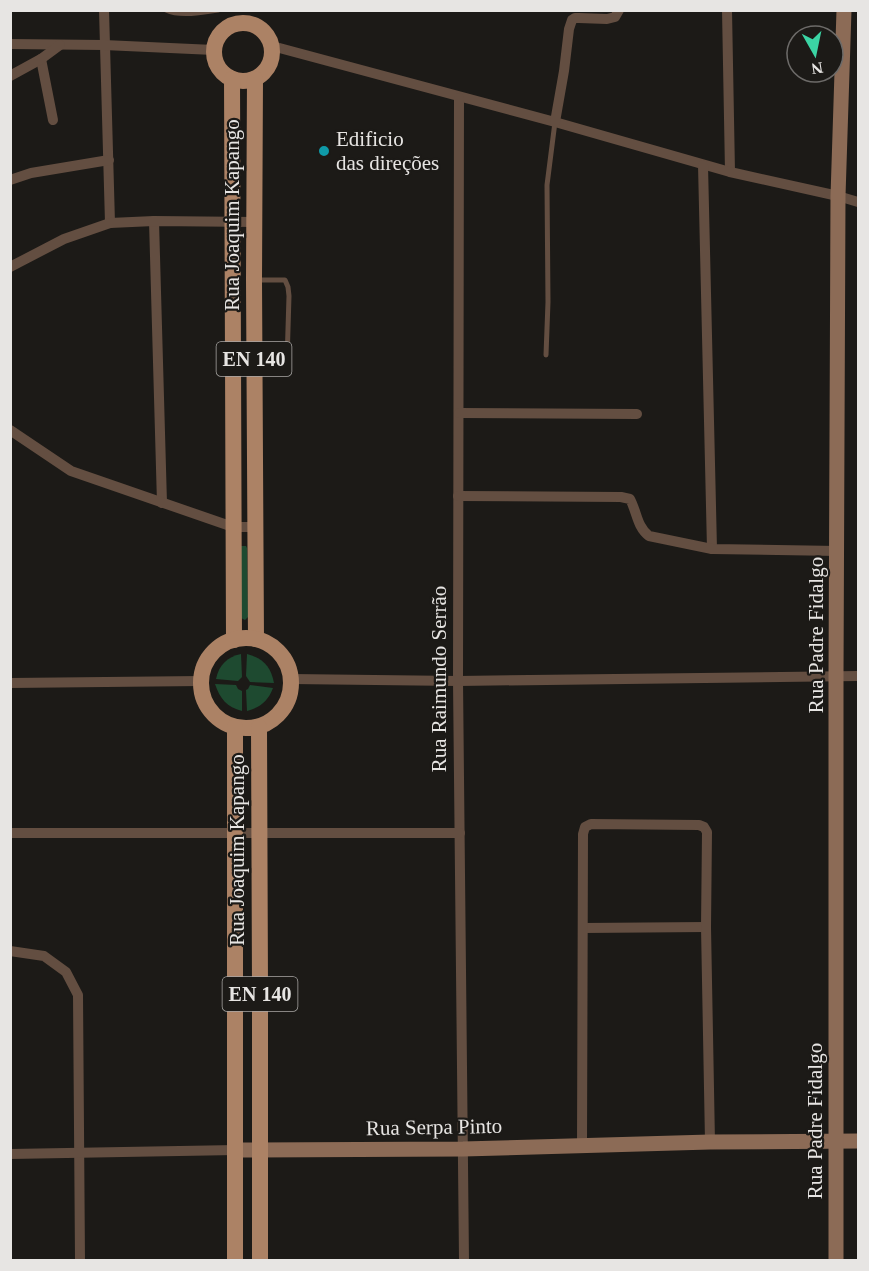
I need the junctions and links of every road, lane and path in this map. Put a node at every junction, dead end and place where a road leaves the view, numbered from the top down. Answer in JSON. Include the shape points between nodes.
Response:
{"nodes":[{"id":1,"x":104,"y":10,"type":"edge"},
{"id":2,"x":166,"y":10,"type":"edge"},
{"id":3,"x":218,"y":10,"type":"edge"},
{"id":4,"x":619,"y":10,"type":"edge"},
{"id":5,"x":727,"y":10,"type":"edge"},
{"id":6,"x":844,"y":10,"type":"edge"},
{"id":7,"x":231,"y":18,"type":"edge"},
{"id":8,"x":254,"y":18,"type":"edge"},
{"id":9,"x":10,"y":44,"type":"edge"},
{"id":10,"x":60,"y":45,"type":"junction"},
{"id":11,"x":104,"y":45,"type":"junction"},
{"id":12,"x":272,"y":46,"type":"junction"},
{"id":13,"x":214,"y":50,"type":"junction"},
{"id":14,"x":41,"y":59,"type":"junction"},
{"id":15,"x":10,"y":76,"type":"edge"},
{"id":16,"x":232,"y":79,"type":"junction"},
{"id":17,"x":255,"y":79,"type":"junction"},
{"id":18,"x":459,"y":98,"type":"junction"},
{"id":19,"x":52,"y":120,"type":"dead end"},
{"id":20,"x":555,"y":122,"type":"junction"},
{"id":21,"x":109,"y":160,"type":"junction"},
{"id":22,"x":703,"y":165,"type":"junction"},
{"id":23,"x":730,"y":172,"type":"junction"},
{"id":24,"x":10,"y":180,"type":"edge"},
{"id":25,"x":838,"y":196,"type":"junction"},
{"id":26,"x":858,"y":202,"type":"edge"},
{"id":27,"x":154,"y":220,"type":"junction"},
{"id":28,"x":232,"y":221,"type":"junction"},
{"id":29,"x":255,"y":222,"type":"junction"},
{"id":30,"x":110,"y":223,"type":"junction"},
{"id":31,"x":10,"y":267,"type":"edge"},
{"id":32,"x":254,"y":279,"type":"junction"},
{"id":33,"x":546,"y":355,"type":"dead end"},
{"id":34,"x":255,"y":373,"type":"junction"},
{"id":35,"x":233,"y":378,"type":"junction"},
{"id":36,"x":459,"y":413,"type":"junction"},
{"id":37,"x":637,"y":414,"type":"dead end"},
{"id":38,"x":10,"y":430,"type":"edge"},
{"id":39,"x":458,"y":496,"type":"junction"},
{"id":40,"x":162,"y":503,"type":"junction"},
{"id":41,"x":233,"y":527,"type":"junction"},
{"id":42,"x":255,"y":527,"type":"junction"},
{"id":43,"x":712,"y":549,"type":"junction"},
{"id":44,"x":838,"y":551,"type":"junction"},
{"id":45,"x":256,"y":639,"type":"junction"},
{"id":46,"x":234,"y":640,"type":"junction"},
{"id":47,"x":836,"y":676,"type":"junction"},
{"id":48,"x":858,"y":676,"type":"edge"},
{"id":49,"x":291,"y":679,"type":"junction"},
{"id":50,"x":201,"y":681,"type":"junction"},
{"id":51,"x":458,"y":681,"type":"junction"},
{"id":52,"x":10,"y":683,"type":"edge"},
{"id":53,"x":235,"y":727,"type":"junction"},
{"id":54,"x":259,"y":727,"type":"junction"},
{"id":55,"x":234,"y":832,"type":"junction"},
{"id":56,"x":260,"y":832,"type":"junction"},
{"id":57,"x":10,"y":833,"type":"edge"},
{"id":58,"x":460,"y":833,"type":"junction"},
{"id":59,"x":706,"y":927,"type":"junction"},
{"id":60,"x":583,"y":928,"type":"junction"},
{"id":61,"x":10,"y":951,"type":"edge"},
{"id":62,"x":234,"y":988,"type":"junction"},
{"id":63,"x":260,"y":988,"type":"junction"},
{"id":64,"x":836,"y":1141,"type":"junction"},
{"id":65,"x":858,"y":1141,"type":"edge"},
{"id":66,"x":710,"y":1142,"type":"junction"},
{"id":67,"x":582,"y":1145,"type":"junction"},
{"id":68,"x":236,"y":1149,"type":"junction"},
{"id":69,"x":463,"y":1149,"type":"junction"},
{"id":70,"x":259,"y":1150,"type":"junction"},
{"id":71,"x":78,"y":1152,"type":"junction"},
{"id":72,"x":10,"y":1154,"type":"edge"},
{"id":73,"x":80,"y":1260,"type":"edge"},
{"id":74,"x":235,"y":1260,"type":"edge"},
{"id":75,"x":260,"y":1260,"type":"edge"},
{"id":76,"x":464,"y":1260,"type":"edge"},
{"id":77,"x":836,"y":1260,"type":"edge"}],
"edges":[{"from":1,"to":11,"type":"street"},
{"from":2,"to":3,"type":"lane","via":[[179,14]]},
{"from":4,"to":20,"type":"street","via":[[615,17],[607,19],[572,20]]},
{"from":5,"to":23,"type":"street"},
{"from":6,"to":25,"type":"street","name":"Rua Padre Fidalgo"},
{"from":7,"to":8,"type":"main road","via":[[247,23]]},
{"from":7,"to":13,"type":"main road"},
{"from":8,"to":12,"type":"main road"},
{"from":9,"to":10,"type":"street"},
{"from":10,"to":11,"type":"street"},
{"from":10,"to":14,"type":"street"},
{"from":11,"to":13,"type":"street"},
{"from":11,"to":21,"type":"street"},
{"from":12,"to":17,"type":"main road","via":[[269,65]]},
{"from":12,"to":18,"type":"street"},
{"from":13,"to":16,"type":"main road","via":[[218,68]]},
{"from":14,"to":15,"type":"street"},
{"from":14,"to":19,"type":"street"},
{"from":16,"to":17,"type":"main road"},
{"from":16,"to":28,"type":"main road","name":"Rua Joaquim Kapango","number":"EN 140"},
{"from":17,"to":29,"type":"main road","name":"Rua Joaquim Kapango","number":"EN 140"},
{"from":18,"to":20,"type":"street"},
{"from":18,"to":36,"type":"street","name":"Rua Raimundo Serrão"},
{"from":20,"to":22,"type":"street"},
{"from":20,"to":33,"type":"lane","via":[[547,185]]},
{"from":21,"to":24,"type":"street"},
{"from":21,"to":30,"type":"street"},
{"from":22,"to":23,"type":"street"},
{"from":22,"to":43,"type":"street"},
{"from":23,"to":25,"type":"street"},
{"from":25,"to":26,"type":"street"},
{"from":25,"to":44,"type":"street","name":"Rua Padre Fidalgo"},
{"from":27,"to":28,"type":"street"},
{"from":27,"to":30,"type":"street"},
{"from":27,"to":40,"type":"street"},
{"from":28,"to":29,"type":"street"},
{"from":28,"to":35,"type":"main road","name":"Rua Joaquim Kapango","number":"EN 140"},
{"from":29,"to":32,"type":"main road","name":"Rua Joaquim Kapango","number":"EN 140"},
{"from":30,"to":31,"type":"street","via":[[64,239]]},
{"from":32,"to":34,"type":"main road","name":"Rua Joaquim Kapango","number":"EN 140"},
{"from":32,"to":34,"type":"lane","via":[[285,280],[289,296],[287,362]]},
{"from":34,"to":35,"type":"main road"},
{"from":34,"to":42,"type":"main road","name":"Rua Joaquim Kapango","number":"EN 140"},
{"from":35,"to":41,"type":"main road","name":"Rua Joaquim Kapango","number":"EN 140"},
{"from":36,"to":37,"type":"street"},
{"from":36,"to":39,"type":"street","name":"Rua Raimundo Serrão"},
{"from":38,"to":40,"type":"street","via":[[71,471]]},
{"from":39,"to":43,"type":"street","via":[[621,497],[630,499],[639,526],[649,536]]},
{"from":39,"to":51,"type":"street","name":"Rua Raimundo Serrão"},
{"from":40,"to":41,"type":"street"},
{"from":41,"to":42,"type":"street"},
{"from":41,"to":46,"type":"main road","name":"Rua Joaquim Kapango","number":"EN 140"},
{"from":42,"to":45,"type":"main road","name":"Rua Joaquim Kapango","number":"EN 140"},
{"from":43,"to":44,"type":"street"},
{"from":44,"to":47,"type":"street","name":"Rua Padre Fidalgo"},
{"from":45,"to":46,"type":"main road"},
{"from":45,"to":49,"type":"main road","via":[[280,653]]},
{"from":46,"to":50,"type":"main road","via":[[211,655]]},
{"from":47,"to":48,"type":"street"},
{"from":47,"to":51,"type":"street"},
{"from":47,"to":64,"type":"street","name":"Rua Padre Fidalgo"},
{"from":49,"to":51,"type":"street"},
{"from":49,"to":54,"type":"main road","via":[[284,709]]},
{"from":50,"to":52,"type":"street"},
{"from":50,"to":53,"type":"main road","via":[[202,696],[209,710]]},
{"from":51,"to":58,"type":"street","name":"Rua Raimundo Serrão"},
{"from":53,"to":54,"type":"main road"},
{"from":53,"to":55,"type":"main road","name":"Rua Joaquim Kapango","number":"EN 140"},
{"from":54,"to":56,"type":"main road","name":"Rua Joaquim Kapango","number":"EN 140"},
{"from":55,"to":56,"type":"street"},
{"from":55,"to":57,"type":"street"},
{"from":55,"to":62,"type":"main road","name":"Rua Joaquim Kapango","number":"EN 140"},
{"from":56,"to":58,"type":"street"},
{"from":56,"to":63,"type":"main road","name":"Rua Joaquim Kapango","number":"EN 140"},
{"from":58,"to":69,"type":"street","name":"Rua Raimundo Serrão"},
{"from":59,"to":60,"type":"street"},
{"from":59,"to":60,"type":"street","via":[[704,827],[591,824],[583,834]]},
{"from":59,"to":66,"type":"street"},
{"from":60,"to":67,"type":"street"},
{"from":61,"to":71,"type":"street","via":[[44,956],[66,972],[78,995]]},
{"from":62,"to":63,"type":"main road"},
{"from":62,"to":68,"type":"main road","name":"Rua Joaquim Kapango","number":"EN 140"},
{"from":63,"to":70,"type":"main road","name":"Rua Joaquim Kapango","number":"EN 140"},
{"from":64,"to":65,"type":"street","name":"Rua Serpa Pinto"},
{"from":64,"to":66,"type":"street","name":"Rua Serpa Pinto"},
{"from":64,"to":77,"type":"street","name":"Rua Padre Fidalgo"},
{"from":66,"to":67,"type":"street","name":"Rua Serpa Pinto"},
{"from":67,"to":69,"type":"street","name":"Rua Serpa Pinto"},
{"from":68,"to":70,"type":"street","name":"Rua Serpa Pinto"},
{"from":68,"to":71,"type":"street","name":"Rua Serpa Pinto"},
{"from":68,"to":74,"type":"main road","name":"Rua Joaquim Kapango","number":"EN 140"},
{"from":69,"to":70,"type":"street","name":"Rua Serpa Pinto"},
{"from":69,"to":76,"type":"street","name":"Rua Raimundo Serrão"},
{"from":70,"to":75,"type":"main road","name":"Rua Joaquim Kapango","number":"EN 140"},
{"from":71,"to":72,"type":"street","name":"Rua Serpa Pinto"},
{"from":71,"to":73,"type":"street"}]}
